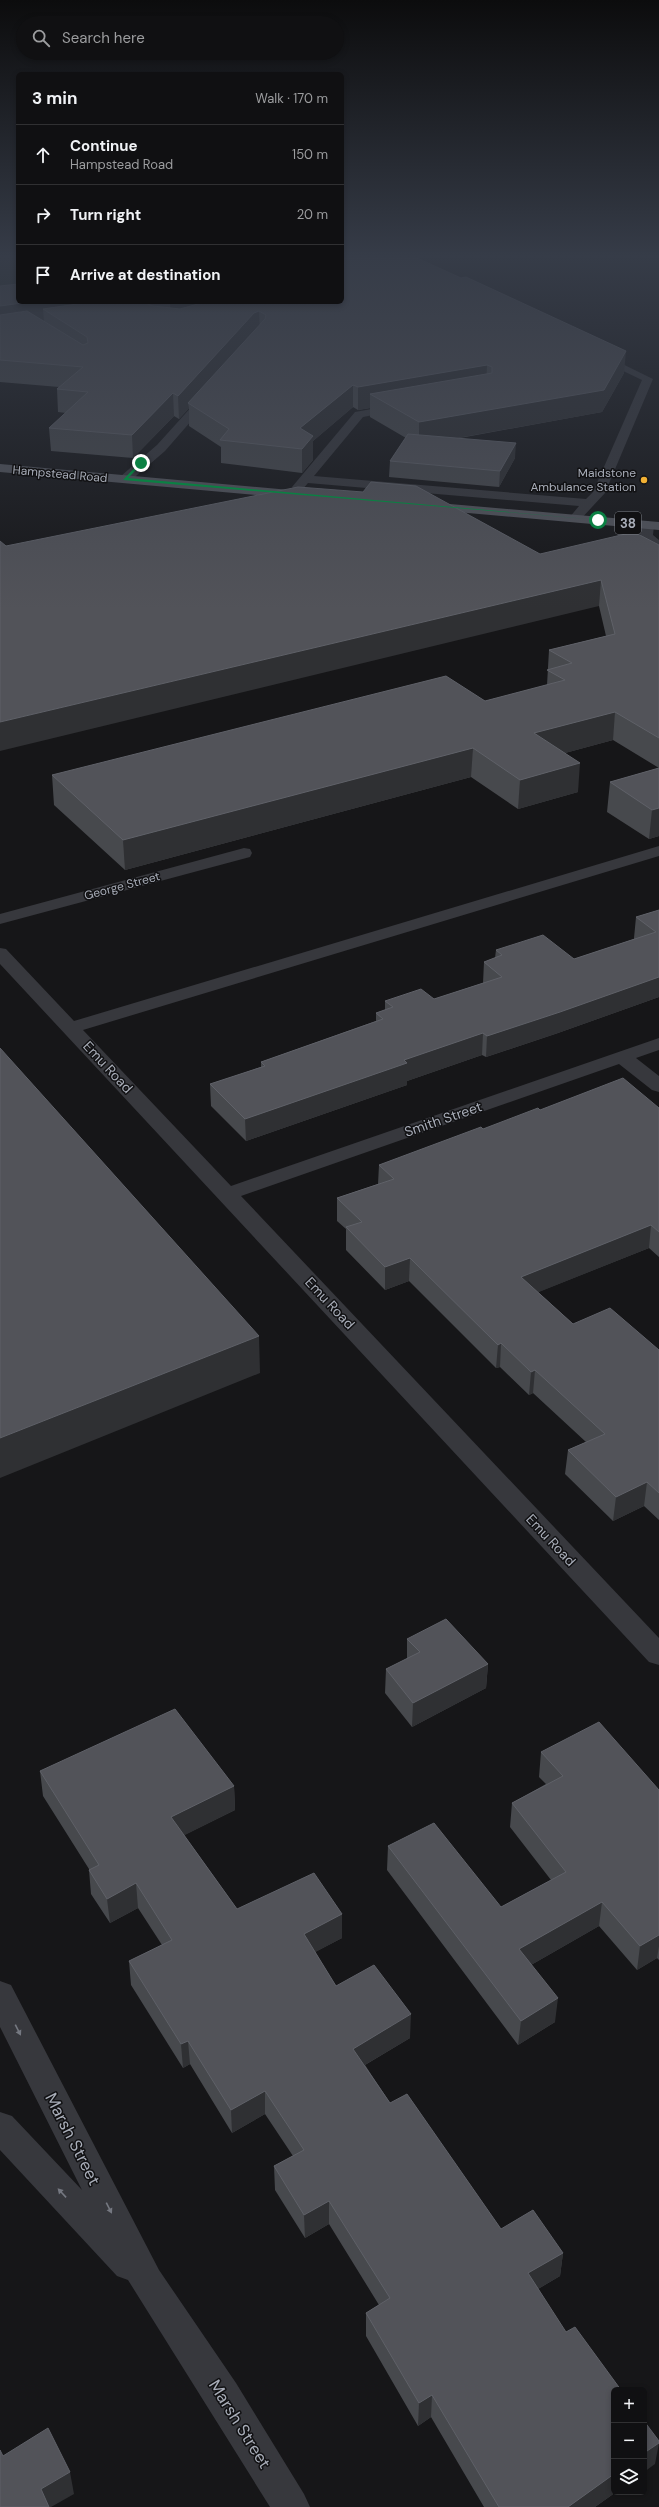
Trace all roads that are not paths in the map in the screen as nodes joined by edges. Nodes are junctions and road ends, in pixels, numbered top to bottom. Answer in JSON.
{"nodes":[{"id":1,"x":639,"y":375,"type":"edge"},
{"id":2,"x":218,"y":384,"type":"edge"},
{"id":3,"x":411,"y":405,"type":"edge"},
{"id":4,"x":0,"y":468,"type":"edge"},
{"id":5,"x":125,"y":479,"type":"junction"},
{"id":6,"x":305,"y":480,"type":"junction"},
{"id":7,"x":292,"y":494,"type":"junction"},
{"id":8,"x":316,"y":496,"type":"edge"},
{"id":9,"x":587,"y":503,"type":"junction"},
{"id":10,"x":418,"y":505,"type":"edge"},
{"id":11,"x":575,"y":518,"type":"junction"},
{"id":12,"x":655,"y":524,"type":"edge"},
{"id":13,"x":659,"y":547,"type":"edge"},
{"id":14,"x":659,"y":851,"type":"edge"},
{"id":15,"x":244,"y":853,"type":"dead end"},
{"id":16,"x":0,"y":919,"type":"edge"},
{"id":17,"x":0,"y":953,"type":"edge"},
{"id":18,"x":71,"y":1028,"type":"junction"},
{"id":19,"x":659,"y":1044,"type":"edge"},
{"id":20,"x":622,"y":1057,"type":"junction"},
{"id":21,"x":659,"y":1086,"type":"edge"},
{"id":22,"x":227,"y":1194,"type":"junction"},
{"id":23,"x":659,"y":1655,"type":"edge"},
{"id":24,"x":0,"y":1996,"type":"edge"},
{"id":25,"x":0,"y":2127,"type":"edge"},
{"id":26,"x":147,"y":2282,"type":"junction"},
{"id":27,"x":291,"y":2507,"type":"edge"}],
"edges":[{"from":1,"to":9,"type":"street"},
{"from":2,"to":5,"type":"street"},
{"from":3,"to":6,"type":"street"},
{"from":4,"to":5,"type":"main road","name":"Hampstead Road"},
{"from":5,"to":7,"type":"main road","name":"Hampstead Road"},
{"from":6,"to":7,"type":"street"},
{"from":6,"to":9,"type":"street"},
{"from":7,"to":8,"type":"main road","name":"Hampstead Road"},
{"from":9,"to":11,"type":"street"},
{"from":10,"to":11,"type":"main road","number":"38"},
{"from":11,"to":12,"type":"main road","number":"38"},
{"from":12,"to":13,"type":"street"},
{"from":14,"to":18,"type":"street"},
{"from":15,"to":16,"type":"street","name":"George Street"},
{"from":17,"to":18,"type":"street","name":"Emu Road"},
{"from":18,"to":22,"type":"street","name":"Emu Road"},
{"from":19,"to":20,"type":"street","name":"Smith Street"},
{"from":20,"to":21,"type":"street"},
{"from":20,"to":22,"type":"street","name":"Smith Street"},
{"from":22,"to":23,"type":"street","name":"Emu Road"},
{"from":24,"to":26,"type":"street","name":"Marsh Street","one_way":true},
{"from":26,"to":25,"type":"street","name":"Marsh Street","one_way":true},
{"from":26,"to":27,"type":"street","name":"Marsh Street"}]}
